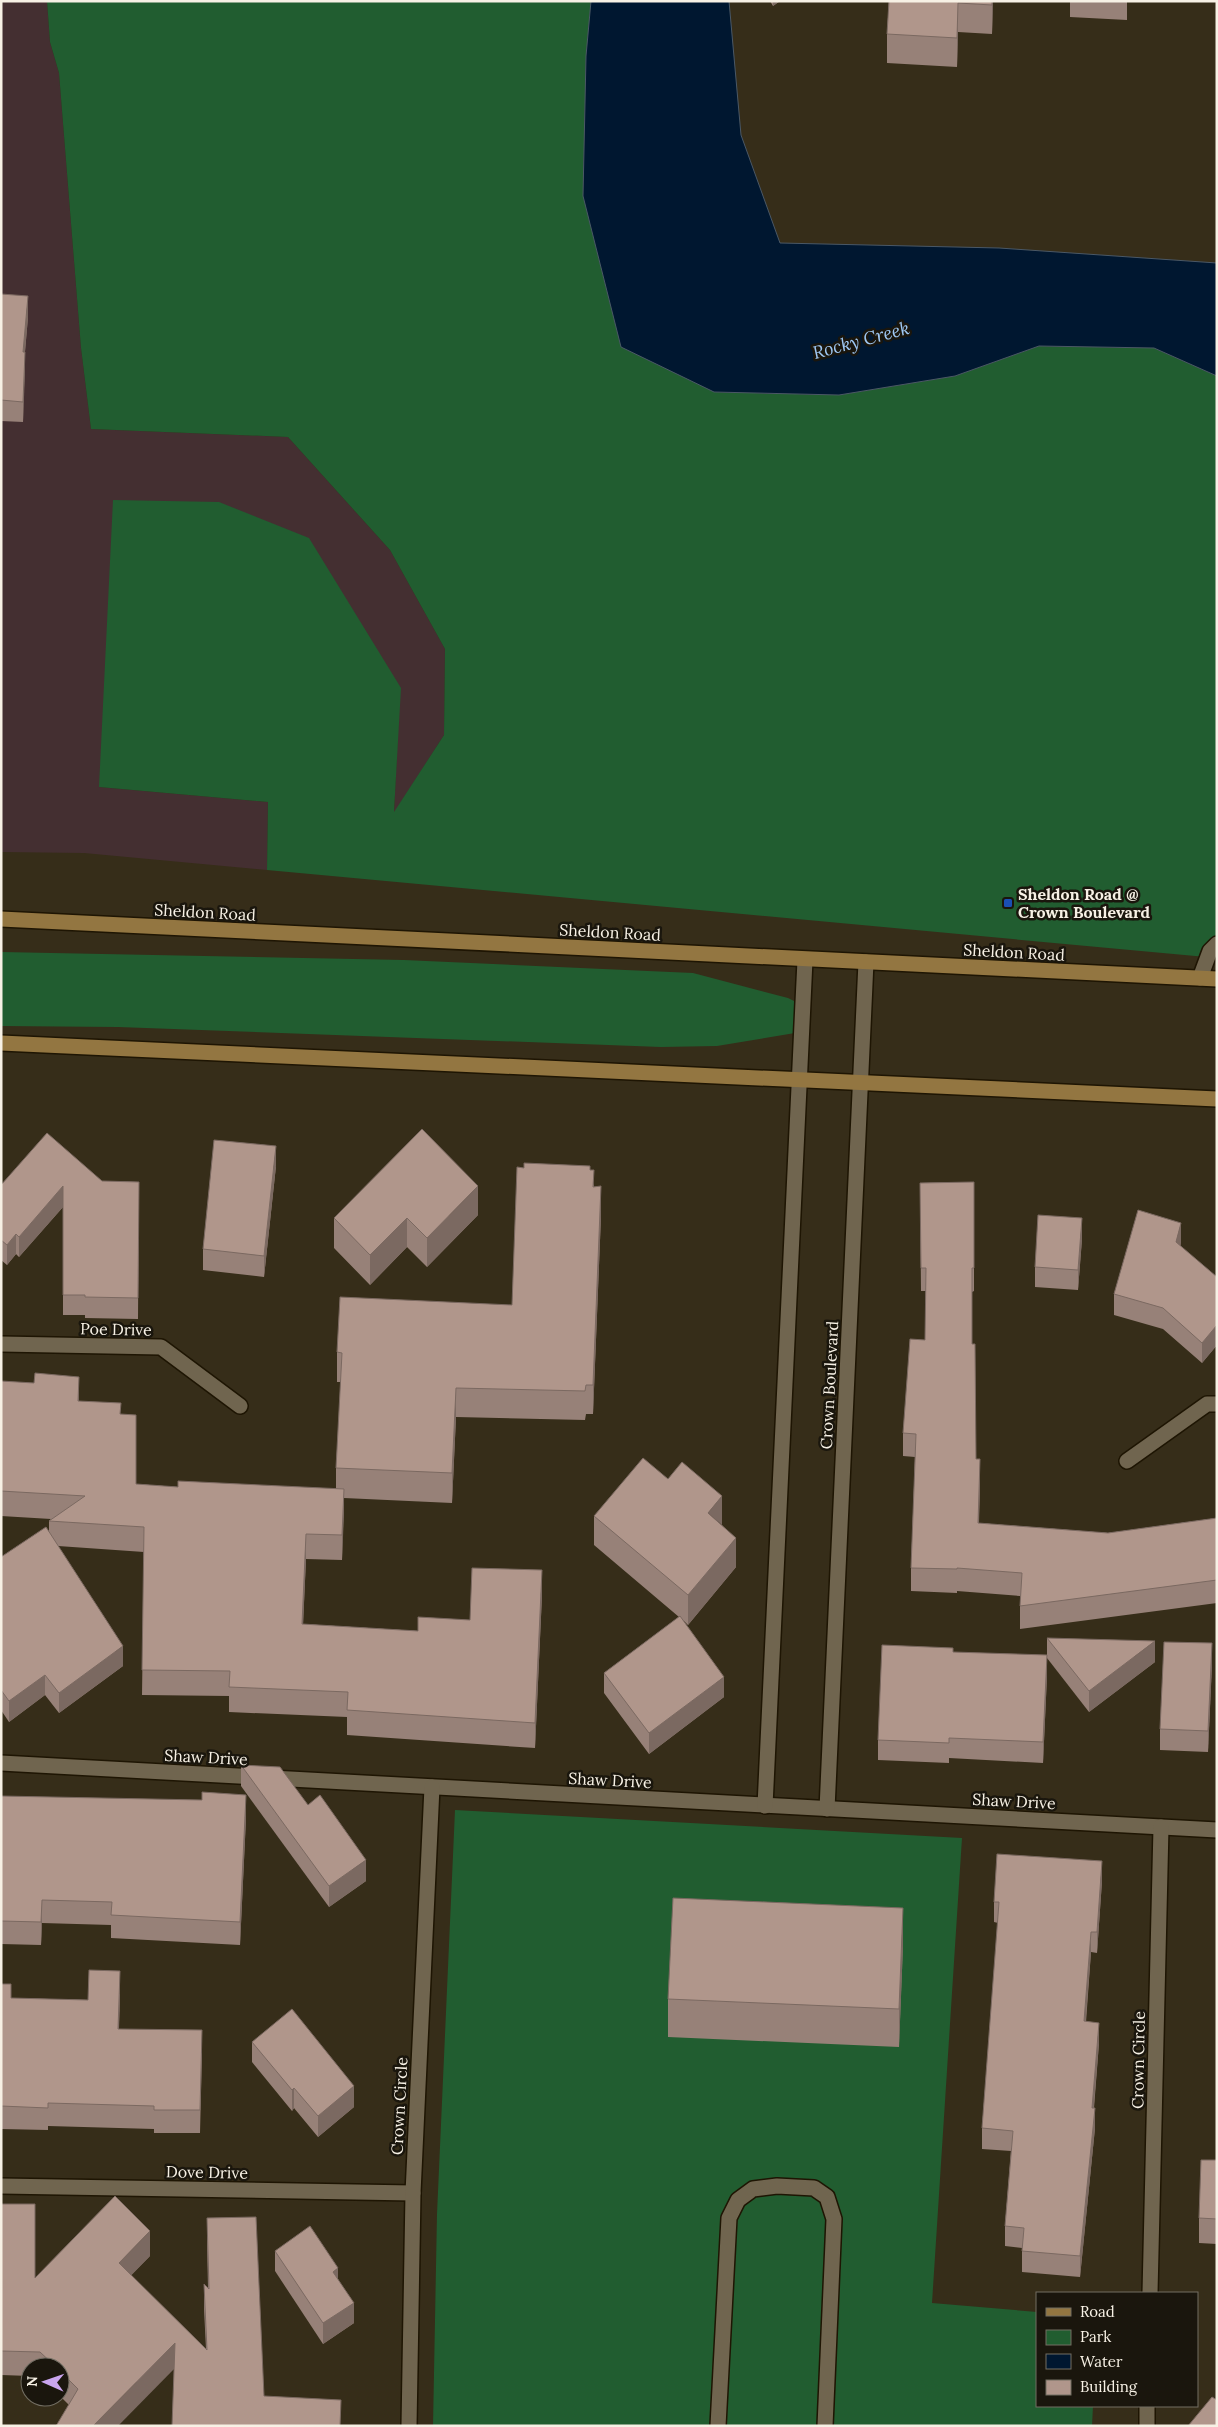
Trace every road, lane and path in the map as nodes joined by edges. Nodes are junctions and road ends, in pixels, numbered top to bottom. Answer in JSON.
{"nodes":[{"id":1,"x":1,"y":919,"type":"edge"},
{"id":2,"x":1217,"y":944,"type":"edge"},
{"id":3,"x":805,"y":960,"type":"junction"},
{"id":4,"x":866,"y":962,"type":"junction"},
{"id":5,"x":1200,"y":978,"type":"junction"},
{"id":6,"x":1217,"y":979,"type":"edge"},
{"id":7,"x":1,"y":1043,"type":"edge"},
{"id":8,"x":799,"y":1078,"type":"junction"},
{"id":9,"x":861,"y":1081,"type":"junction"},
{"id":10,"x":1217,"y":1099,"type":"edge"},
{"id":11,"x":1,"y":1344,"type":"edge"},
{"id":12,"x":1217,"y":1404,"type":"edge"},
{"id":13,"x":240,"y":1406,"type":"dead end"},
{"id":14,"x":1127,"y":1460,"type":"dead end"},
{"id":15,"x":1,"y":1764,"type":"edge"},
{"id":16,"x":432,"y":1787,"type":"junction"},
{"id":17,"x":765,"y":1806,"type":"junction"},
{"id":18,"x":827,"y":1809,"type":"junction"},
{"id":19,"x":1162,"y":1827,"type":"junction"},
{"id":20,"x":1217,"y":1830,"type":"edge"},
{"id":21,"x":1,"y":2186,"type":"edge"},
{"id":22,"x":413,"y":2192,"type":"junction"},
{"id":23,"x":1150,"y":2292,"type":"edge"},
{"id":24,"x":1147,"y":2407,"type":"edge"},
{"id":25,"x":409,"y":2426,"type":"edge"},
{"id":26,"x":718,"y":2426,"type":"edge"},
{"id":27,"x":825,"y":2426,"type":"edge"},
{"id":28,"x":1147,"y":2426,"type":"edge"}],
"edges":[{"from":1,"to":3,"type":"main road","name":"Sheldon Road"},
{"from":2,"to":5,"type":"street"},
{"from":3,"to":4,"type":"main road","name":"Sheldon Road"},
{"from":3,"to":8,"type":"street"},
{"from":4,"to":5,"type":"main road","name":"Sheldon Road"},
{"from":4,"to":9,"type":"street","name":"Crown Boulevard"},
{"from":5,"to":6,"type":"main road","name":"Sheldon Road"},
{"from":7,"to":8,"type":"main road"},
{"from":8,"to":9,"type":"main road"},
{"from":8,"to":17,"type":"street"},
{"from":9,"to":10,"type":"main road"},
{"from":9,"to":18,"type":"street","name":"Crown Boulevard"},
{"from":11,"to":13,"type":"street","name":"Poe Drive"},
{"from":12,"to":14,"type":"street"},
{"from":15,"to":16,"type":"street","name":"Shaw Drive"},
{"from":16,"to":17,"type":"street","name":"Shaw Drive"},
{"from":16,"to":22,"type":"street","name":"Crown Circle"},
{"from":17,"to":18,"type":"street","name":"Shaw Drive"},
{"from":18,"to":19,"type":"street","name":"Shaw Drive"},
{"from":19,"to":20,"type":"street","name":"Shaw Drive"},
{"from":19,"to":23,"type":"street","name":"Crown Circle"},
{"from":21,"to":22,"type":"street","name":"Dove Drive"},
{"from":22,"to":25,"type":"street","name":"Crown Circle"},
{"from":24,"to":28,"type":"street"},
{"from":26,"to":27,"type":"street"}]}
